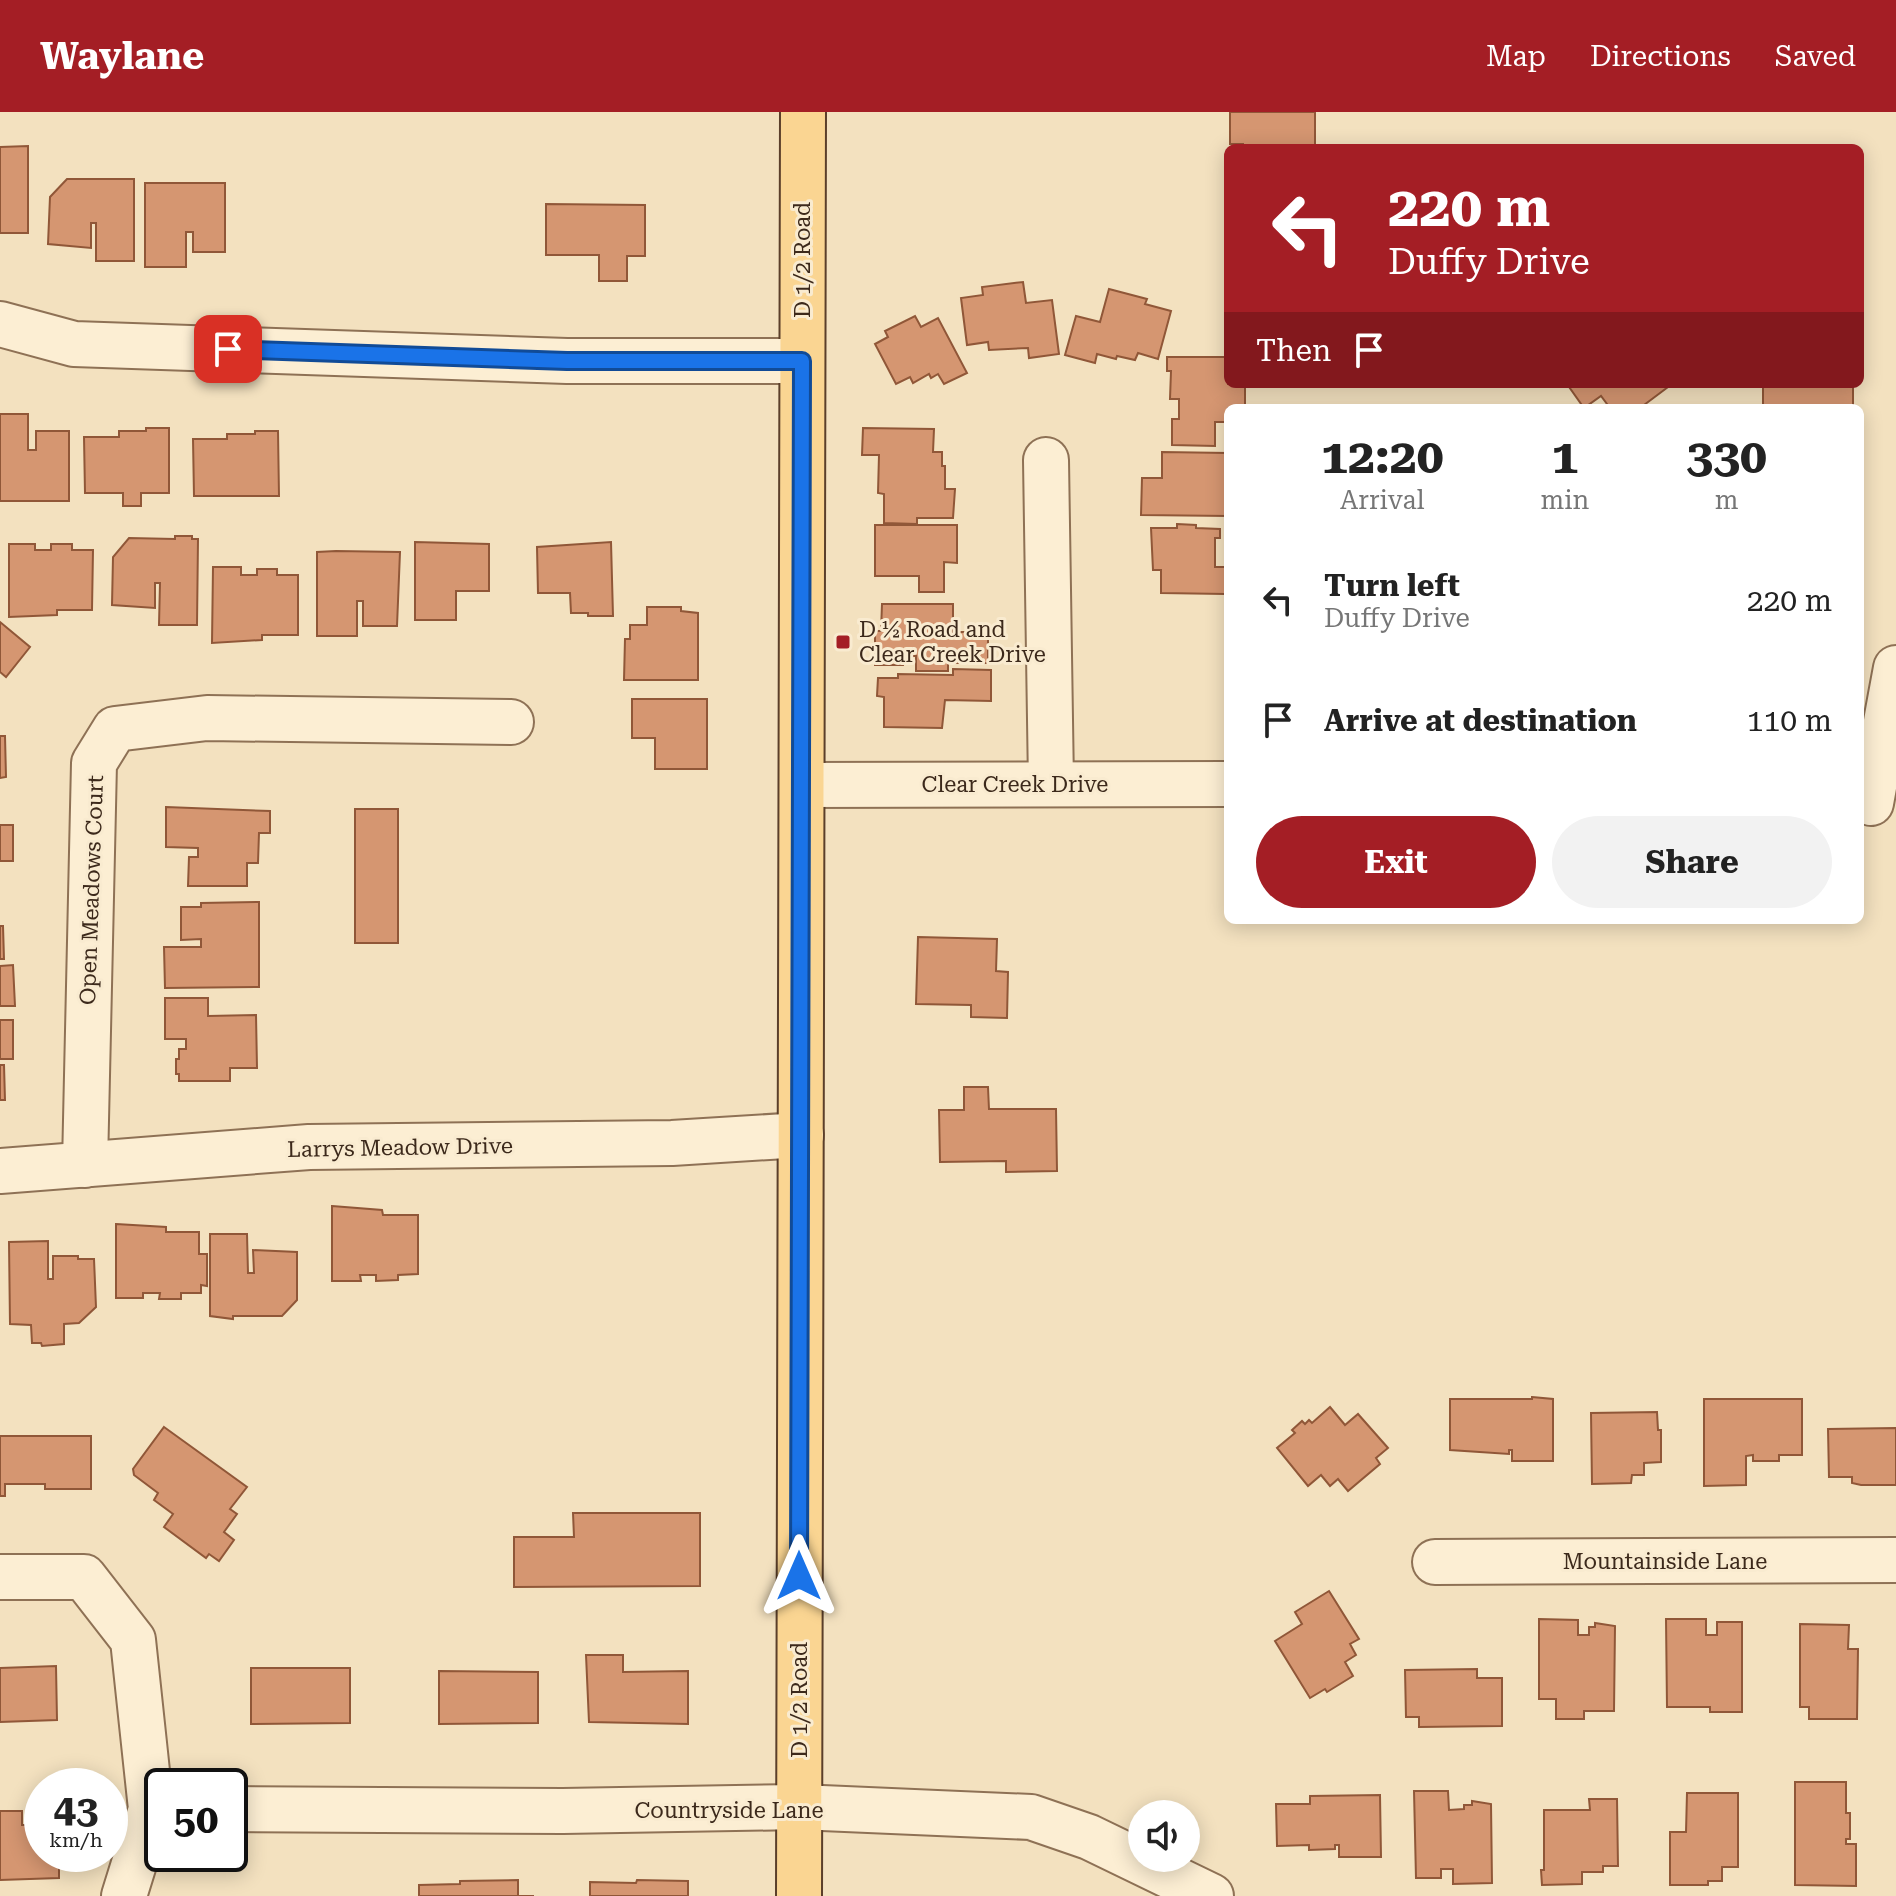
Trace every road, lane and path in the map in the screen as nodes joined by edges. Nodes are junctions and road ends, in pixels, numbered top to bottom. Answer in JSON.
{"nodes":[{"id":1,"x":803,"y":112,"type":"edge"},
{"id":2,"x":0,"y":324,"type":"edge"},
{"id":3,"x":802,"y":361,"type":"junction"},
{"id":4,"x":1046,"y":460,"type":"dead end"},
{"id":5,"x":1896,"y":668,"type":"edge"},
{"id":6,"x":511,"y":722,"type":"dead end"},
{"id":7,"x":1051,"y":784,"type":"junction"},
{"id":8,"x":1224,"y":784,"type":"edge"},
{"id":9,"x":803,"y":785,"type":"junction"},
{"id":10,"x":1876,"y":804,"type":"edge"},
{"id":11,"x":801,"y":1135,"type":"junction"},
{"id":12,"x":85,"y":1165,"type":"junction"},
{"id":13,"x":0,"y":1171,"type":"edge"},
{"id":14,"x":1896,"y":1560,"type":"edge"},
{"id":15,"x":1435,"y":1562,"type":"dead end"},
{"id":16,"x":0,"y":1577,"type":"edge"},
{"id":17,"x":151,"y":1768,"type":"edge"},
{"id":18,"x":799,"y":1807,"type":"junction"},
{"id":19,"x":248,"y":1809,"type":"edge"},
{"id":20,"x":144,"y":1843,"type":"edge"},
{"id":21,"x":124,"y":1896,"type":"edge"},
{"id":22,"x":799,"y":1896,"type":"edge"},
{"id":23,"x":1211,"y":1896,"type":"edge"}],
"edges":[{"from":1,"to":3,"type":"main road","name":"D 1/2 Road"},
{"from":2,"to":3,"type":"street"},
{"from":3,"to":9,"type":"main road","name":"D 1/2 Road"},
{"from":4,"to":7,"type":"street"},
{"from":5,"to":10,"type":"street"},
{"from":6,"to":12,"type":"street","name":"Open Meadows Court"},
{"from":7,"to":8,"type":"street","name":"Clear Creek Drive"},
{"from":7,"to":9,"type":"street","name":"Clear Creek Drive"},
{"from":9,"to":11,"type":"main road","name":"D 1/2 Road"},
{"from":11,"to":12,"type":"street","name":"Larrys Meadow Drive"},
{"from":11,"to":18,"type":"main road","name":"D 1/2 Road"},
{"from":12,"to":13,"type":"street","name":"Larrys Meadow Drive"},
{"from":14,"to":15,"type":"street","name":"Mountainside Lane"},
{"from":16,"to":17,"type":"street"},
{"from":18,"to":19,"type":"street","name":"Countryside Lane"},
{"from":18,"to":22,"type":"main road","name":"D 1/2 Road"},
{"from":18,"to":23,"type":"street","name":"Countryside Lane"},
{"from":20,"to":21,"type":"street"}]}
